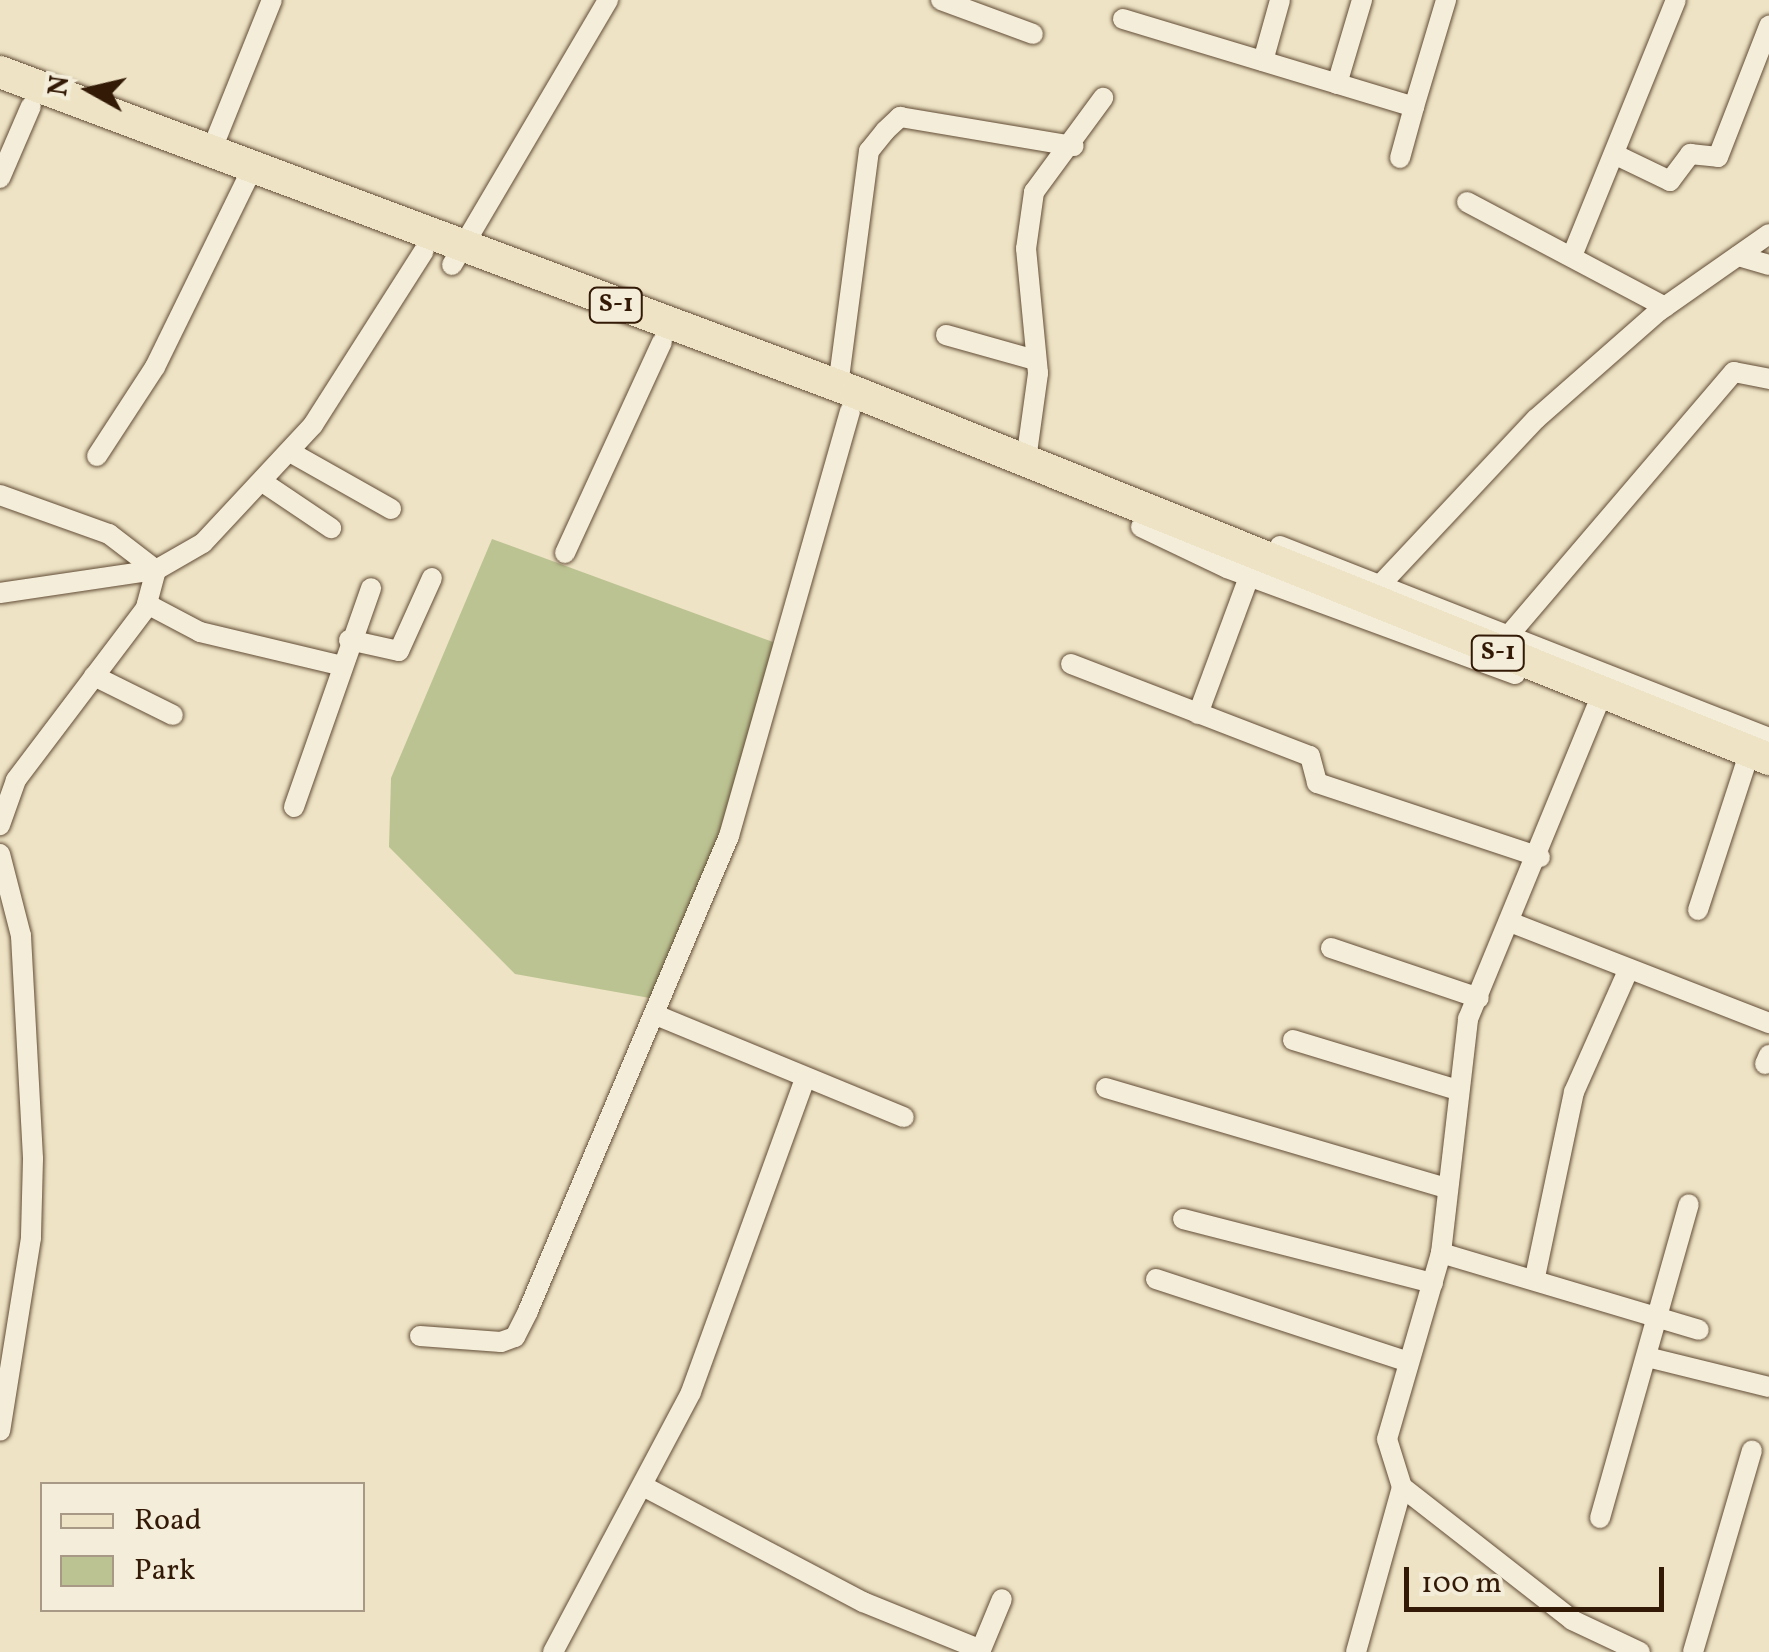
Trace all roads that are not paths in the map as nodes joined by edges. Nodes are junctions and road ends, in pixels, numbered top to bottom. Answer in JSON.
{"nodes":[{"id":1,"x":272,"y":0,"type":"edge"},
{"id":2,"x":608,"y":0,"type":"edge"},
{"id":3,"x":941,"y":0,"type":"edge"},
{"id":4,"x":1280,"y":0,"type":"edge"},
{"id":5,"x":1362,"y":0,"type":"edge"},
{"id":6,"x":1446,"y":0,"type":"edge"},
{"id":7,"x":1676,"y":0,"type":"edge"},
{"id":8,"x":1123,"y":19,"type":"dead end"},
{"id":9,"x":1769,"y":26,"type":"edge"},
{"id":10,"x":1033,"y":34,"type":"dead end"},
{"id":11,"x":1262,"y":61,"type":"junction"},
{"id":12,"x":0,"y":72,"type":"edge"},
{"id":13,"x":1337,"y":84,"type":"junction"},
{"id":14,"x":0,"y":93,"type":"edge"},
{"id":15,"x":1103,"y":98,"type":"dead end"},
{"id":16,"x":31,"y":106,"type":"junction"},
{"id":17,"x":1414,"y":107,"type":"junction"},
{"id":18,"x":1074,"y":146,"type":"junction"},
{"id":19,"x":210,"y":154,"type":"junction"},
{"id":20,"x":1616,"y":155,"type":"junction"},
{"id":21,"x":1400,"y":158,"type":"dead end"},
{"id":22,"x":0,"y":178,"type":"edge"},
{"id":23,"x":248,"y":178,"type":"junction"},
{"id":24,"x":1467,"y":202,"type":"dead end"},
{"id":25,"x":1769,"y":234,"type":"edge"},
{"id":26,"x":446,"y":255,"type":"junction"},
{"id":27,"x":1572,"y":256,"type":"junction"},
{"id":28,"x":1738,"y":256,"type":"junction"},
{"id":29,"x":1769,"y":265,"type":"edge"},
{"id":30,"x":1664,"y":307,"type":"junction"},
{"id":31,"x":946,"y":335,"type":"dead end"},
{"id":32,"x":662,"y":342,"type":"junction"},
{"id":33,"x":1035,"y":360,"type":"junction"},
{"id":34,"x":1769,"y":379,"type":"edge"},
{"id":35,"x":844,"y":399,"type":"junction"},
{"id":36,"x":290,"y":452,"type":"junction"},
{"id":37,"x":97,"y":456,"type":"dead end"},
{"id":38,"x":1026,"y":460,"type":"junction"},
{"id":39,"x":264,"y":483,"type":"junction"},
{"id":40,"x":0,"y":495,"type":"edge"},
{"id":41,"x":391,"y":510,"type":"dead end"},
{"id":42,"x":1145,"y":517,"type":"junction"},
{"id":43,"x":331,"y":528,"type":"dead end"},
{"id":44,"x":566,"y":554,"type":"dead end"},
{"id":45,"x":156,"y":570,"type":"junction"},
{"id":46,"x":1249,"y":577,"type":"junction"},
{"id":47,"x":432,"y":578,"type":"dead end"},
{"id":48,"x":1381,"y":584,"type":"junction"},
{"id":49,"x":371,"y":588,"type":"dead end"},
{"id":50,"x":0,"y":593,"type":"edge"},
{"id":51,"x":147,"y":604,"type":"junction"},
{"id":52,"x":1509,"y":635,"type":"junction"},
{"id":53,"x":349,"y":640,"type":"junction"},
{"id":54,"x":1071,"y":664,"type":"dead end"},
{"id":55,"x":339,"y":665,"type":"junction"},
{"id":56,"x":94,"y":676,"type":"junction"},
{"id":57,"x":1598,"y":704,"type":"junction"},
{"id":58,"x":1198,"y":714,"type":"junction"},
{"id":59,"x":172,"y":715,"type":"dead end"},
{"id":60,"x":1769,"y":738,"type":"edge"},
{"id":61,"x":1758,"y":761,"type":"edge"},
{"id":62,"x":1769,"y":772,"type":"edge"},
{"id":63,"x":294,"y":807,"type":"dead end"},
{"id":64,"x":2,"y":812,"type":"edge"},
{"id":65,"x":0,"y":854,"type":"edge"},
{"id":66,"x":1540,"y":857,"type":"junction"},
{"id":67,"x":1698,"y":910,"type":"dead end"},
{"id":68,"x":1515,"y":924,"type":"junction"},
{"id":69,"x":1331,"y":948,"type":"dead end"},
{"id":70,"x":1627,"y":972,"type":"junction"},
{"id":71,"x":1479,"y":998,"type":"junction"},
{"id":72,"x":656,"y":1015,"type":"junction"},
{"id":73,"x":1769,"y":1023,"type":"edge"},
{"id":74,"x":1293,"y":1040,"type":"dead end"},
{"id":75,"x":805,"y":1079,"type":"junction"},
{"id":76,"x":1106,"y":1088,"type":"dead end"},
{"id":77,"x":1454,"y":1089,"type":"junction"},
{"id":78,"x":904,"y":1117,"type":"dead end"},
{"id":79,"x":1446,"y":1188,"type":"junction"},
{"id":80,"x":1690,"y":1204,"type":"dead end"},
{"id":81,"x":1183,"y":1219,"type":"dead end"},
{"id":82,"x":1442,"y":1253,"type":"junction"},
{"id":83,"x":1535,"y":1277,"type":"junction"},
{"id":84,"x":1156,"y":1279,"type":"dead end"},
{"id":85,"x":1432,"y":1283,"type":"junction"},
{"id":86,"x":1655,"y":1318,"type":"junction"},
{"id":87,"x":1699,"y":1330,"type":"dead end"},
{"id":88,"x":420,"y":1336,"type":"dead end"},
{"id":89,"x":1646,"y":1358,"type":"junction"},
{"id":90,"x":1410,"y":1362,"type":"junction"},
{"id":91,"x":1769,"y":1387,"type":"edge"},
{"id":92,"x":0,"y":1431,"type":"edge"},
{"id":93,"x":1752,"y":1450,"type":"dead end"},
{"id":94,"x":643,"y":1486,"type":"junction"},
{"id":95,"x":1402,"y":1487,"type":"junction"},
{"id":96,"x":1600,"y":1518,"type":"dead end"},
{"id":97,"x":1002,"y":1599,"type":"dead end"},
{"id":98,"x":981,"y":1651,"type":"edge"},
{"id":99,"x":552,"y":1652,"type":"edge"},
{"id":100,"x":1356,"y":1652,"type":"edge"},
{"id":101,"x":1640,"y":1652,"type":"edge"},
{"id":102,"x":1693,"y":1652,"type":"edge"}],
"edges":[{"from":1,"to":19,"type":"street"},
{"from":2,"to":26,"type":"street"},
{"from":3,"to":10,"type":"street"},
{"from":4,"to":11,"type":"street"},
{"from":5,"to":13,"type":"street"},
{"from":6,"to":17,"type":"street"},
{"from":7,"to":20,"type":"street"},
{"from":8,"to":11,"type":"street"},
{"from":9,"to":20,"type":"street"},
{"from":11,"to":13,"type":"street"},
{"from":12,"to":19,"type":"main road","number":"S-1"},
{"from":13,"to":17,"type":"street"},
{"from":14,"to":16,"type":"main road","number":"S-1"},
{"from":15,"to":18,"type":"street"},
{"from":16,"to":22,"type":"street"},
{"from":16,"to":23,"type":"main road","number":"S-1"},
{"from":17,"to":21,"type":"street"},
{"from":18,"to":33,"type":"street"},
{"from":18,"to":35,"type":"street"},
{"from":19,"to":23,"type":"main road","number":"S-1"},
{"from":20,"to":27,"type":"street"},
{"from":23,"to":26,"type":"main road","number":"S-1"},
{"from":23,"to":37,"type":"street"},
{"from":24,"to":27,"type":"street"},
{"from":25,"to":28,"type":"street"},
{"from":26,"to":32,"type":"main road","number":"S-1"},
{"from":26,"to":35,"type":"main road","number":"S-1"},
{"from":26,"to":36,"type":"street"},
{"from":27,"to":30,"type":"street"},
{"from":28,"to":29,"type":"street"},
{"from":28,"to":30,"type":"street"},
{"from":30,"to":48,"type":"street"},
{"from":31,"to":33,"type":"street"},
{"from":32,"to":35,"type":"main road","number":"S-1"},
{"from":32,"to":44,"type":"street"},
{"from":33,"to":38,"type":"street"},
{"from":34,"to":52,"type":"street"},
{"from":35,"to":38,"type":"main road","number":"S-1"},
{"from":35,"to":42,"type":"main road","number":"S-1"},
{"from":35,"to":72,"type":"street"},
{"from":36,"to":39,"type":"street"},
{"from":36,"to":41,"type":"street"},
{"from":38,"to":42,"type":"main road","number":"S-1"},
{"from":39,"to":43,"type":"street"},
{"from":39,"to":45,"type":"street"},
{"from":40,"to":45,"type":"street"},
{"from":42,"to":46,"type":"street"},
{"from":42,"to":48,"type":"street"},
{"from":42,"to":61,"type":"main road","number":"S-1"},
{"from":45,"to":50,"type":"street"},
{"from":45,"to":51,"type":"street"},
{"from":46,"to":57,"type":"street"},
{"from":46,"to":58,"type":"street"},
{"from":47,"to":53,"type":"street"},
{"from":48,"to":52,"type":"street"},
{"from":49,"to":53,"type":"street"},
{"from":51,"to":55,"type":"street"},
{"from":51,"to":56,"type":"street"},
{"from":52,"to":60,"type":"street"},
{"from":53,"to":55,"type":"street"},
{"from":54,"to":58,"type":"street"},
{"from":55,"to":63,"type":"street"},
{"from":56,"to":59,"type":"street"},
{"from":56,"to":64,"type":"street"},
{"from":57,"to":61,"type":"street"},
{"from":57,"to":66,"type":"street"},
{"from":58,"to":66,"type":"street"},
{"from":61,"to":62,"type":"street"},
{"from":61,"to":67,"type":"street"},
{"from":65,"to":92,"type":"street"},
{"from":66,"to":68,"type":"street"},
{"from":68,"to":70,"type":"street"},
{"from":68,"to":71,"type":"street"},
{"from":69,"to":71,"type":"street"},
{"from":70,"to":73,"type":"street"},
{"from":70,"to":83,"type":"street"},
{"from":71,"to":77,"type":"street"},
{"from":72,"to":75,"type":"street"},
{"from":72,"to":88,"type":"street"},
{"from":74,"to":77,"type":"street"},
{"from":75,"to":78,"type":"street"},
{"from":75,"to":94,"type":"street"},
{"from":76,"to":79,"type":"street"},
{"from":77,"to":79,"type":"street"},
{"from":79,"to":82,"type":"street"},
{"from":80,"to":86,"type":"street"},
{"from":81,"to":85,"type":"street"},
{"from":82,"to":83,"type":"street"},
{"from":82,"to":85,"type":"street"},
{"from":83,"to":86,"type":"street"},
{"from":84,"to":90,"type":"street"},
{"from":85,"to":90,"type":"street"},
{"from":86,"to":87,"type":"street"},
{"from":86,"to":89,"type":"street"},
{"from":89,"to":91,"type":"street"},
{"from":89,"to":96,"type":"street"},
{"from":90,"to":95,"type":"street"},
{"from":93,"to":102,"type":"street"},
{"from":94,"to":98,"type":"street"},
{"from":94,"to":99,"type":"street"},
{"from":95,"to":100,"type":"street"},
{"from":95,"to":101,"type":"street"},
{"from":97,"to":98,"type":"street"}]}
